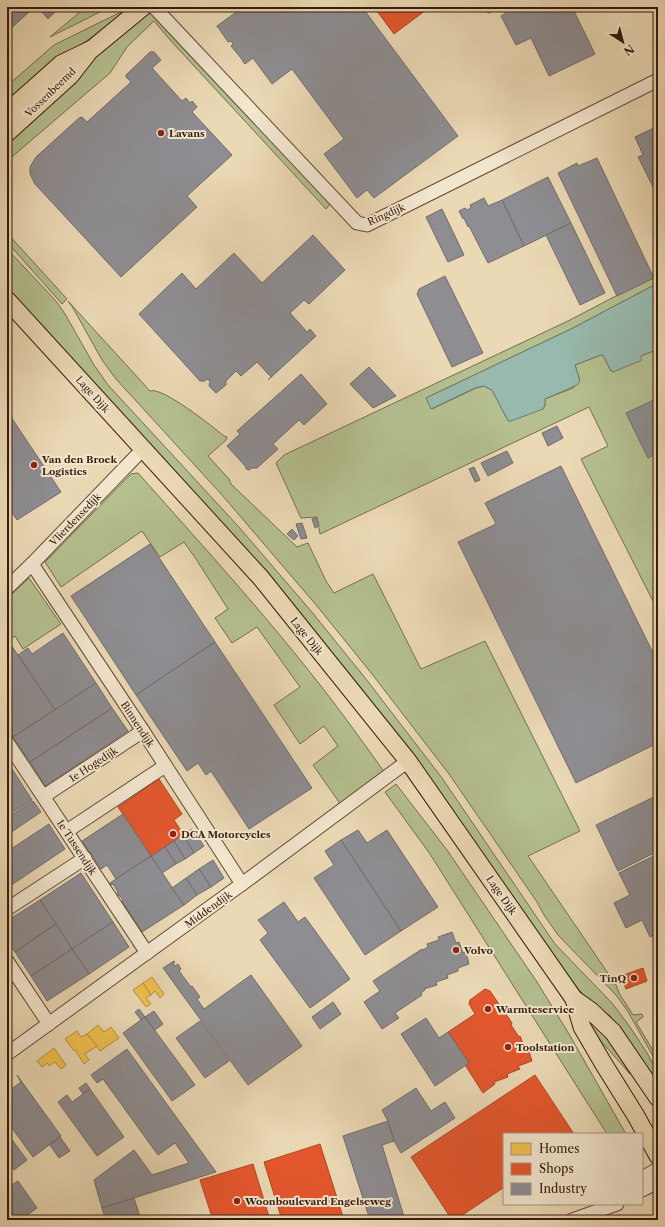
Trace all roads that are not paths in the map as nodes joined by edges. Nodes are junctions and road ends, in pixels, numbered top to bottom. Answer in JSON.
{"nodes":[{"id":1,"x":143,"y":7,"type":"edge"},
{"id":2,"x":154,"y":7,"type":"edge"},
{"id":3,"x":92,"y":49,"type":"junction"},
{"id":4,"x":658,"y":80,"type":"edge"},
{"id":5,"x":7,"y":112,"type":"edge"},
{"id":6,"x":7,"y":133,"type":"edge"},
{"id":7,"x":7,"y":300,"type":"edge"},
{"id":8,"x":143,"y":449,"type":"junction"},
{"id":9,"x":32,"y":564,"type":"junction"},
{"id":10,"x":7,"y":588,"type":"edge"},
{"id":11,"x":143,"y":731,"type":"junction"},
{"id":12,"x":7,"y":742,"type":"edge"},
{"id":13,"x":408,"y":761,"type":"junction"},
{"id":14,"x":165,"y":766,"type":"junction"},
{"id":15,"x":44,"y":796,"type":"junction"},
{"id":16,"x":67,"y":831,"type":"junction"},
{"id":17,"x":85,"y":858,"type":"junction"},
{"id":18,"x":242,"y":884,"type":"junction"},
{"id":19,"x":7,"y":909,"type":"edge"},
{"id":20,"x":147,"y":953,"type":"junction"},
{"id":21,"x":7,"y":961,"type":"edge"},
{"id":22,"x":574,"y":1000,"type":"junction"},
{"id":23,"x":49,"y":1024,"type":"junction"},
{"id":24,"x":7,"y":1054,"type":"edge"},
{"id":25,"x":658,"y":1098,"type":"edge"},
{"id":26,"x":658,"y":1156,"type":"edge"},
{"id":27,"x":658,"y":1169,"type":"edge"},
{"id":28,"x":643,"y":1177,"type":"edge"},
{"id":29,"x":658,"y":1182,"type":"edge"},
{"id":30,"x":643,"y":1190,"type":"edge"},
{"id":31,"x":595,"y":1205,"type":"edge"},
{"id":32,"x":614,"y":1205,"type":"edge"},
{"id":33,"x":569,"y":1220,"type":"edge"},
{"id":34,"x":572,"y":1220,"type":"edge"}],
"edges":[{"from":1,"to":3,"type":"main road","name":"Vossenbeemd"},
{"from":2,"to":4,"type":"street","name":"Ringdijk"},
{"from":3,"to":5,"type":"main road","name":"Vossenbeemd"},
{"from":3,"to":6,"type":"main road","name":"Vossenbeemd"},
{"from":7,"to":8,"type":"main road","name":"Lage Dijk"},
{"from":8,"to":9,"type":"street","name":"Vlierdensedijk"},
{"from":8,"to":13,"type":"main road","name":"Lage Dijk"},
{"from":9,"to":10,"type":"street","name":"Vlierdensedijk"},
{"from":9,"to":11,"type":"street","name":"Binnendijk"},
{"from":11,"to":14,"type":"street","name":"Binnendijk"},
{"from":11,"to":15,"type":"street","name":"1e Hogedijk"},
{"from":12,"to":15,"type":"street","name":"1e Tussendijk"},
{"from":13,"to":18,"type":"street","name":"Middendijk"},
{"from":13,"to":22,"type":"main road","name":"Lage Dijk"},
{"from":14,"to":16,"type":"street"},
{"from":14,"to":18,"type":"street","name":"Binnendijk"},
{"from":15,"to":16,"type":"street","name":"1e Tussendijk"},
{"from":16,"to":17,"type":"street","name":"1e Tussendijk"},
{"from":17,"to":19,"type":"street"},
{"from":17,"to":20,"type":"street","name":"1e Tussendijk"},
{"from":18,"to":20,"type":"street","name":"Middendijk"},
{"from":20,"to":23,"type":"street","name":"Middendijk"},
{"from":21,"to":23,"type":"street"},
{"from":22,"to":25,"type":"main road","name":"Lage Dijk"},
{"from":22,"to":26,"type":"main road","name":"Lage Dijk"},
{"from":23,"to":24,"type":"street","name":"Middendijk"},
{"from":27,"to":28,"type":"street"},
{"from":29,"to":30,"type":"street"},
{"from":31,"to":33,"type":"street"},
{"from":32,"to":34,"type":"street"}]}
